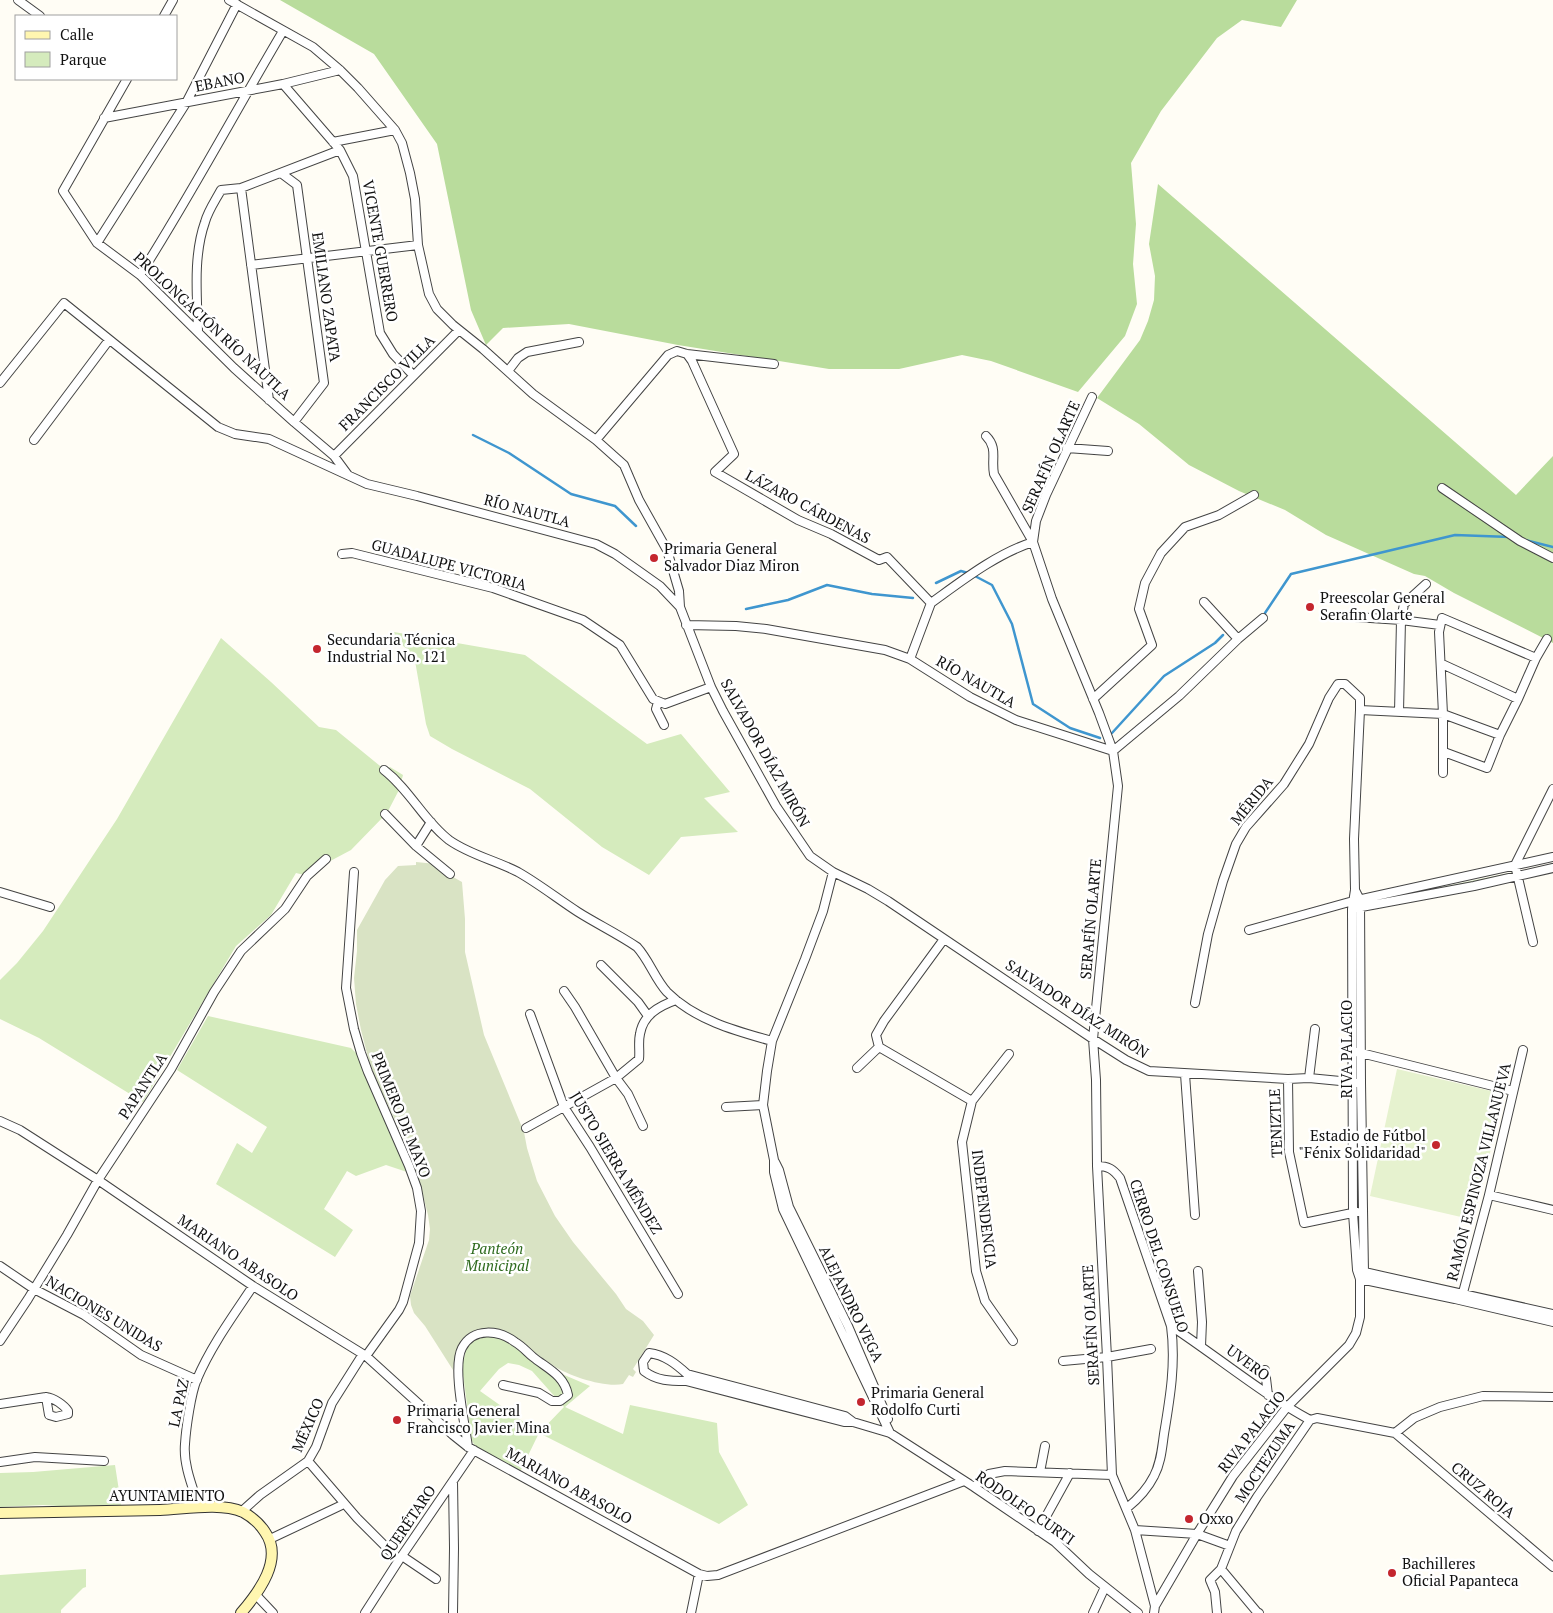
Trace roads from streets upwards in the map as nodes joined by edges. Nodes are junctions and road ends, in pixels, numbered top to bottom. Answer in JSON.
{"nodes":[{"id":1,"x":18,"y":0,"type":"edge"},
{"id":2,"x":173,"y":0,"type":"edge"},
{"id":3,"x":229,"y":0,"type":"edge"},
{"id":4,"x":237,"y":4,"type":"junction"},
{"id":5,"x":39,"y":15,"type":"edge"},
{"id":6,"x":165,"y":15,"type":"edge"},
{"id":7,"x":283,"y":31,"type":"junction"},
{"id":8,"x":340,"y":70,"type":"junction"},
{"id":9,"x":126,"y":80,"type":"edge"},
{"id":10,"x":283,"y":84,"type":"junction"},
{"id":11,"x":248,"y":90,"type":"junction"},
{"id":12,"x":186,"y":102,"type":"junction"},
{"id":13,"x":104,"y":118,"type":"junction"},
{"id":14,"x":395,"y":130,"type":"junction"},
{"id":15,"x":333,"y":142,"type":"junction"},
{"id":16,"x":340,"y":150,"type":"junction"},
{"id":17,"x":281,"y":173,"type":"junction"},
{"id":18,"x":241,"y":188,"type":"junction"},
{"id":19,"x":97,"y":243,"type":"junction"},
{"id":20,"x":418,"y":245,"type":"junction"},
{"id":21,"x":366,"y":251,"type":"junction"},
{"id":22,"x":308,"y":258,"type":"junction"},
{"id":23,"x":252,"y":265,"type":"junction"},
{"id":24,"x":140,"y":274,"type":"junction"},
{"id":25,"x":459,"y":330,"type":"junction"},
{"id":26,"x":198,"y":331,"type":"junction"},
{"id":27,"x":109,"y":340,"type":"junction"},
{"id":28,"x":579,"y":342,"type":"dead end"},
{"id":29,"x":687,"y":354,"type":"junction"},
{"id":30,"x":774,"y":364,"type":"dead end"},
{"id":31,"x":508,"y":371,"type":"junction"},
{"id":32,"x":413,"y":375,"type":"junction"},
{"id":33,"x":0,"y":383,"type":"edge"},
{"id":34,"x":1092,"y":397,"type":"dead end"},
{"id":35,"x":269,"y":400,"type":"junction"},
{"id":36,"x":294,"y":422,"type":"junction"},
{"id":37,"x":986,"y":436,"type":"dead end"},
{"id":38,"x":34,"y":440,"type":"dead end"},
{"id":39,"x":596,"y":440,"type":"junction"},
{"id":40,"x":1067,"y":448,"type":"junction"},
{"id":41,"x":1108,"y":451,"type":"dead end"},
{"id":42,"x":334,"y":456,"type":"junction"},
{"id":43,"x":349,"y":476,"type":"junction"},
{"id":44,"x":1442,"y":488,"type":"dead end"},
{"id":45,"x":1254,"y":495,"type":"dead end"},
{"id":46,"x":1033,"y":542,"type":"junction"},
{"id":47,"x":342,"y":554,"type":"dead end"},
{"id":48,"x":1553,"y":558,"type":"edge"},
{"id":49,"x":1426,"y":584,"type":"dead end"},
{"id":50,"x":1204,"y":602,"type":"dead end"},
{"id":51,"x":931,"y":603,"type":"junction"},
{"id":52,"x":680,"y":607,"type":"junction"},
{"id":53,"x":1263,"y":618,"type":"dead end"},
{"id":54,"x":1355,"y":618,"type":"dead end"},
{"id":55,"x":1401,"y":620,"type":"junction"},
{"id":56,"x":1441,"y":622,"type":"junction"},
{"id":57,"x":686,"y":625,"type":"junction"},
{"id":58,"x":1546,"y":638,"type":"dead end"},
{"id":59,"x":1238,"y":639,"type":"junction"},
{"id":60,"x":1536,"y":658,"type":"junction"},
{"id":61,"x":910,"y":659,"type":"junction"},
{"id":62,"x":1442,"y":664,"type":"junction"},
{"id":63,"x":1338,"y":684,"type":"joint"},
{"id":64,"x":711,"y":687,"type":"junction"},
{"id":65,"x":1093,"y":699,"type":"junction"},
{"id":66,"x":1518,"y":699,"type":"junction"},
{"id":67,"x":658,"y":702,"type":"junction"},
{"id":68,"x":1360,"y":710,"type":"junction"},
{"id":69,"x":1399,"y":712,"type":"junction"},
{"id":70,"x":1443,"y":714,"type":"junction"},
{"id":71,"x":664,"y":725,"type":"dead end"},
{"id":72,"x":1500,"y":735,"type":"junction"},
{"id":73,"x":1114,"y":751,"type":"junction"},
{"id":74,"x":1444,"y":752,"type":"junction"},
{"id":75,"x":384,"y":770,"type":"dead end"},
{"id":76,"x":1443,"y":773,"type":"dead end"},
{"id":77,"x":1553,"y":789,"type":"edge"},
{"id":78,"x":385,"y":814,"type":"dead end"},
{"id":79,"x":431,"y":822,"type":"junction"},
{"id":80,"x":416,"y":846,"type":"junction"},
{"id":81,"x":1553,"y":857,"type":"edge"},
{"id":82,"x":326,"y":859,"type":"dead end"},
{"id":83,"x":1516,"y":865,"type":"junction"},
{"id":84,"x":1553,"y":868,"type":"edge"},
{"id":85,"x":354,"y":872,"type":"dead end"},
{"id":86,"x":833,"y":872,"type":"junction"},
{"id":87,"x":450,"y":874,"type":"dead end"},
{"id":88,"x":1518,"y":876,"type":"junction"},
{"id":89,"x":1458,"y":878,"type":"junction"},
{"id":90,"x":1460,"y":888,"type":"junction"},
{"id":91,"x":0,"y":892,"type":"edge"},
{"id":92,"x":1356,"y":904,"type":"junction"},
{"id":93,"x":50,"y":908,"type":"dead end"},
{"id":94,"x":1250,"y":930,"type":"dead end"},
{"id":95,"x":944,"y":939,"type":"junction"},
{"id":96,"x":1532,"y":942,"type":"dead end"},
{"id":97,"x":601,"y":965,"type":"dead end"},
{"id":98,"x":564,"y":991,"type":"dead end"},
{"id":99,"x":676,"y":1000,"type":"junction"},
{"id":100,"x":1195,"y":1003,"type":"dead end"},
{"id":101,"x":530,"y":1014,"type":"dead end"},
{"id":102,"x":648,"y":1016,"type":"junction"},
{"id":103,"x":1315,"y":1029,"type":"dead end"},
{"id":104,"x":1093,"y":1039,"type":"junction"},
{"id":105,"x":772,"y":1041,"type":"junction"},
{"id":106,"x":879,"y":1047,"type":"junction"},
{"id":107,"x":1523,"y":1050,"type":"dead end"},
{"id":108,"x":1352,"y":1051,"type":"junction"},
{"id":109,"x":1361,"y":1053,"type":"junction"},
{"id":110,"x":1009,"y":1054,"type":"dead end"},
{"id":111,"x":858,"y":1068,"type":"dead end"},
{"id":112,"x":1186,"y":1074,"type":"junction"},
{"id":113,"x":616,"y":1078,"type":"junction"},
{"id":114,"x":1309,"y":1078,"type":"junction"},
{"id":115,"x":1288,"y":1079,"type":"junction"},
{"id":116,"x":1357,"y":1082,"type":"junction"},
{"id":117,"x":1513,"y":1091,"type":"junction"},
{"id":118,"x":972,"y":1101,"type":"junction"},
{"id":119,"x":763,"y":1105,"type":"junction"},
{"id":120,"x":564,"y":1107,"type":"junction"},
{"id":121,"x":726,"y":1107,"type":"dead end"},
{"id":122,"x":0,"y":1121,"type":"edge"},
{"id":123,"x":643,"y":1126,"type":"dead end"},
{"id":124,"x":526,"y":1128,"type":"dead end"},
{"id":125,"x":1096,"y":1166,"type":"junction"},
{"id":126,"x":98,"y":1180,"type":"junction"},
{"id":127,"x":1490,"y":1195,"type":"junction"},
{"id":128,"x":1553,"y":1210,"type":"edge"},
{"id":129,"x":1363,"y":1211,"type":"junction"},
{"id":130,"x":1353,"y":1213,"type":"junction"},
{"id":131,"x":1195,"y":1215,"type":"dead end"},
{"id":132,"x":0,"y":1266,"type":"edge"},
{"id":133,"x":1198,"y":1271,"type":"dead end"},
{"id":134,"x":1360,"y":1274,"type":"junction"},
{"id":135,"x":253,"y":1286,"type":"junction"},
{"id":136,"x":34,"y":1289,"type":"junction"},
{"id":137,"x":678,"y":1294,"type":"dead end"},
{"id":138,"x":1462,"y":1297,"type":"junction"},
{"id":139,"x":1553,"y":1314,"type":"edge"},
{"id":140,"x":1553,"y":1322,"type":"edge"},
{"id":141,"x":1171,"y":1326,"type":"junction"},
{"id":142,"x":0,"y":1341,"type":"edge"},
{"id":143,"x":1013,"y":1341,"type":"dead end"},
{"id":144,"x":1202,"y":1346,"type":"junction"},
{"id":145,"x":1151,"y":1349,"type":"dead end"},
{"id":146,"x":364,"y":1355,"type":"junction"},
{"id":147,"x":1108,"y":1356,"type":"junction"},
{"id":148,"x":1063,"y":1361,"type":"dead end"},
{"id":149,"x":1264,"y":1370,"type":"dead end"},
{"id":150,"x":687,"y":1378,"type":"junction"},
{"id":151,"x":197,"y":1380,"type":"junction"},
{"id":152,"x":503,"y":1385,"type":"dead end"},
{"id":153,"x":1268,"y":1395,"type":"junction"},
{"id":154,"x":1553,"y":1397,"type":"edge"},
{"id":155,"x":46,"y":1398,"type":"dead end"},
{"id":156,"x":0,"y":1404,"type":"edge"},
{"id":157,"x":1287,"y":1407,"type":"junction"},
{"id":158,"x":1310,"y":1420,"type":"junction"},
{"id":159,"x":1394,"y":1433,"type":"junction"},
{"id":160,"x":890,"y":1434,"type":"junction"},
{"id":161,"x":1045,"y":1446,"type":"dead end"},
{"id":162,"x":471,"y":1448,"type":"junction"},
{"id":163,"x":104,"y":1461,"type":"dead end"},
{"id":164,"x":308,"y":1461,"type":"junction"},
{"id":165,"x":0,"y":1462,"type":"edge"},
{"id":166,"x":1040,"y":1472,"type":"junction"},
{"id":167,"x":1070,"y":1473,"type":"junction"},
{"id":168,"x":1112,"y":1475,"type":"junction"},
{"id":169,"x":453,"y":1481,"type":"junction"},
{"id":170,"x":964,"y":1481,"type":"junction"},
{"id":171,"x":974,"y":1487,"type":"junction"},
{"id":172,"x":344,"y":1504,"type":"junction"},
{"id":173,"x":199,"y":1508,"type":"junction"},
{"id":174,"x":1126,"y":1508,"type":"junction"},
{"id":175,"x":241,"y":1512,"type":"junction"},
{"id":176,"x":0,"y":1513,"type":"edge"},
{"id":177,"x":1134,"y":1530,"type":"junction"},
{"id":178,"x":1038,"y":1531,"type":"junction"},
{"id":179,"x":1197,"y":1534,"type":"junction"},
{"id":180,"x":270,"y":1539,"type":"junction"},
{"id":181,"x":1230,"y":1546,"type":"junction"},
{"id":182,"x":400,"y":1558,"type":"junction"},
{"id":183,"x":1553,"y":1567,"type":"edge"},
{"id":184,"x":1221,"y":1569,"type":"junction"},
{"id":185,"x":699,"y":1574,"type":"junction"},
{"id":186,"x":436,"y":1578,"type":"dead end"},
{"id":187,"x":1105,"y":1587,"type":"junction"},
{"id":188,"x":256,"y":1595,"type":"junction"},
{"id":189,"x":1154,"y":1610,"type":"edge"},
{"id":190,"x":241,"y":1613,"type":"edge"},
{"id":191,"x":274,"y":1613,"type":"edge"},
{"id":192,"x":365,"y":1613,"type":"edge"},
{"id":193,"x":453,"y":1613,"type":"edge"},
{"id":194,"x":691,"y":1613,"type":"edge"},
{"id":195,"x":1093,"y":1613,"type":"edge"},
{"id":196,"x":1138,"y":1613,"type":"edge"},
{"id":197,"x":1217,"y":1613,"type":"edge"},
{"id":198,"x":1259,"y":1613,"type":"edge"}],
"edges":[{"from":1,"to":5,"type":"street"},
{"from":2,"to":6,"type":"street"},
{"from":3,"to":4,"type":"street","name":"SALVADOR DÍAZ MIRÓN"},
{"from":4,"to":7,"type":"street","name":"SALVADOR DÍAZ MIRÓN"},
{"from":4,"to":12,"type":"street"},
{"from":7,"to":8,"type":"street","name":"SALVADOR DÍAZ MIRÓN"},
{"from":7,"to":11,"type":"street"},
{"from":8,"to":10,"type":"street","name":"EBANO"},
{"from":8,"to":14,"type":"street","name":"SALVADOR DÍAZ MIRÓN"},
{"from":9,"to":13,"type":"street"},
{"from":10,"to":11,"type":"street","name":"EBANO"},
{"from":10,"to":15,"type":"street","name":"VICENTE GUERRERO"},
{"from":11,"to":12,"type":"street","name":"EBANO"},
{"from":11,"to":24,"type":"street"},
{"from":12,"to":13,"type":"street","name":"EBANO"},
{"from":12,"to":19,"type":"street"},
{"from":13,"to":19,"type":"street","name":"PROLONGACIÓN RÍO NAUTLA"},
{"from":14,"to":15,"type":"street"},
{"from":14,"to":20,"type":"street","name":"SALVADOR DÍAZ MIRÓN"},
{"from":15,"to":16,"type":"street","name":"VICENTE GUERRERO"},
{"from":16,"to":17,"type":"street"},
{"from":16,"to":21,"type":"street","name":"VICENTE GUERRERO"},
{"from":17,"to":18,"type":"street"},
{"from":17,"to":22,"type":"street","name":"EMILIANO ZAPATA"},
{"from":18,"to":23,"type":"street"},
{"from":18,"to":26,"type":"street"},
{"from":19,"to":24,"type":"street","name":"PROLONGACIÓN RÍO NAUTLA"},
{"from":20,"to":21,"type":"street"},
{"from":20,"to":25,"type":"street","name":"SALVADOR DÍAZ MIRÓN"},
{"from":21,"to":22,"type":"street"},
{"from":21,"to":32,"type":"street","name":"VICENTE GUERRERO"},
{"from":22,"to":23,"type":"street"},
{"from":22,"to":36,"type":"street","name":"EMILIANO ZAPATA"},
{"from":23,"to":35,"type":"street"},
{"from":24,"to":26,"type":"street","name":"PROLONGACIÓN RÍO NAUTLA"},
{"from":25,"to":31,"type":"street","name":"SALVADOR DÍAZ MIRÓN"},
{"from":25,"to":32,"type":"street","name":"FRANCISCO VILLA"},
{"from":26,"to":35,"type":"street","name":"PROLONGACIÓN RÍO NAUTLA"},
{"from":27,"to":33,"type":"street","name":"RÍO NAUTLA"},
{"from":27,"to":38,"type":"street"},
{"from":27,"to":43,"type":"street","name":"RÍO NAUTLA"},
{"from":28,"to":31,"type":"street"},
{"from":29,"to":30,"type":"street"},
{"from":29,"to":39,"type":"street"},
{"from":29,"to":51,"type":"street","name":"LÁZARO CÁRDENAS"},
{"from":31,"to":39,"type":"street","name":"SALVADOR DÍAZ MIRÓN"},
{"from":32,"to":42,"type":"street","name":"FRANCISCO VILLA"},
{"from":34,"to":40,"type":"street","name":"SERAFÍN OLARTE"},
{"from":35,"to":36,"type":"street","name":"PROLONGACIÓN RÍO NAUTLA"},
{"from":36,"to":42,"type":"street","name":"PROLONGACIÓN RÍO NAUTLA"},
{"from":37,"to":46,"type":"street"},
{"from":39,"to":52,"type":"street","name":"SALVADOR DÍAZ MIRÓN"},
{"from":40,"to":41,"type":"street"},
{"from":40,"to":46,"type":"street","name":"SERAFÍN OLARTE"},
{"from":42,"to":43,"type":"street","name":"PROLONGACIÓN RÍO NAUTLA"},
{"from":43,"to":52,"type":"street","name":"RÍO NAUTLA"},
{"from":44,"to":48,"type":"street"},
{"from":45,"to":65,"type":"street"},
{"from":46,"to":51,"type":"street"},
{"from":46,"to":65,"type":"street","name":"SERAFÍN OLARTE"},
{"from":47,"to":67,"type":"street","name":"GUADALUPE VICTORIA"},
{"from":49,"to":55,"type":"street"},
{"from":50,"to":59,"type":"street"},
{"from":51,"to":61,"type":"street"},
{"from":52,"to":57,"type":"street","name":"SALVADOR DÍAZ MIRÓN"},
{"from":53,"to":59,"type":"street"},
{"from":54,"to":55,"type":"street"},
{"from":55,"to":56,"type":"street"},
{"from":55,"to":69,"type":"street"},
{"from":56,"to":60,"type":"street"},
{"from":56,"to":62,"type":"street"},
{"from":57,"to":61,"type":"street","name":"RÍO NAUTLA"},
{"from":57,"to":64,"type":"street","name":"SALVADOR DÍAZ MIRÓN"},
{"from":58,"to":60,"type":"street"},
{"from":59,"to":73,"type":"street"},
{"from":60,"to":66,"type":"street"},
{"from":61,"to":73,"type":"street","name":"RÍO NAUTLA"},
{"from":62,"to":66,"type":"street"},
{"from":62,"to":70,"type":"street"},
{"from":63,"to":68,"type":"street","name":"RIVA PALACIO"},
{"from":63,"to":100,"type":"street","name":"MÉRIDA"},
{"from":64,"to":67,"type":"street"},
{"from":64,"to":86,"type":"street","name":"SALVADOR DÍAZ MIRÓN"},
{"from":65,"to":73,"type":"street","name":"SERAFÍN OLARTE"},
{"from":66,"to":72,"type":"street"},
{"from":67,"to":71,"type":"street"},
{"from":68,"to":69,"type":"street"},
{"from":68,"to":92,"type":"street","name":"RIVA PALACIO"},
{"from":69,"to":70,"type":"street"},
{"from":70,"to":72,"type":"street"},
{"from":70,"to":74,"type":"street"},
{"from":72,"to":74,"type":"street"},
{"from":73,"to":104,"type":"street","name":"SERAFÍN OLARTE"},
{"from":74,"to":76,"type":"street"},
{"from":75,"to":79,"type":"street"},
{"from":77,"to":83,"type":"street"},
{"from":78,"to":80,"type":"street"},
{"from":79,"to":80,"type":"street"},
{"from":79,"to":99,"type":"street"},
{"from":80,"to":87,"type":"street"},
{"from":81,"to":83,"type":"street"},
{"from":82,"to":126,"type":"street","name":"PAPANTLA"},
{"from":83,"to":88,"type":"street"},
{"from":83,"to":89,"type":"street"},
{"from":84,"to":88,"type":"street"},
{"from":85,"to":146,"type":"street","name":"PRIMERO DE MAYO"},
{"from":86,"to":95,"type":"street","name":"SALVADOR DÍAZ MIRÓN"},
{"from":86,"to":105,"type":"street","name":"ALEJANDRO VEGA"},
{"from":88,"to":90,"type":"street"},
{"from":88,"to":96,"type":"street"},
{"from":89,"to":90,"type":"street"},
{"from":89,"to":92,"type":"street"},
{"from":90,"to":92,"type":"street"},
{"from":91,"to":93,"type":"street"},
{"from":92,"to":94,"type":"street"},
{"from":92,"to":108,"type":"street","name":"RIVA PALACIO"},
{"from":92,"to":109,"type":"street","name":"RIVA PALACIO"},
{"from":95,"to":104,"type":"street","name":"SALVADOR DÍAZ MIRÓN"},
{"from":95,"to":106,"type":"street"},
{"from":97,"to":102,"type":"street"},
{"from":98,"to":113,"type":"street"},
{"from":99,"to":102,"type":"street"},
{"from":99,"to":105,"type":"street"},
{"from":101,"to":120,"type":"street","name":"JUSTO SIERRA MÉNDEZ"},
{"from":102,"to":113,"type":"street"},
{"from":103,"to":114,"type":"street"},
{"from":104,"to":112,"type":"street","name":"SALVADOR DÍAZ MIRÓN"},
{"from":104,"to":125,"type":"street","name":"SERAFÍN OLARTE"},
{"from":105,"to":119,"type":"street","name":"ALEJANDRO VEGA"},
{"from":106,"to":111,"type":"street"},
{"from":106,"to":118,"type":"street"},
{"from":107,"to":117,"type":"street","name":"RAMÓN ESPINOZA VILLANUEVA"},
{"from":108,"to":109,"type":"street"},
{"from":108,"to":116,"type":"street","name":"RIVA PALACIO"},
{"from":109,"to":116,"type":"street","name":"RIVA PALACIO"},
{"from":109,"to":117,"type":"street"},
{"from":110,"to":118,"type":"street","name":"INDEPENDENCIA"},
{"from":112,"to":115,"type":"street","name":"SALVADOR DÍAZ MIRÓN"},
{"from":112,"to":131,"type":"street"},
{"from":113,"to":120,"type":"street"},
{"from":113,"to":123,"type":"street"},
{"from":114,"to":115,"type":"street","name":"SALVADOR DÍAZ MIRÓN"},
{"from":114,"to":116,"type":"street","name":"SALVADOR DÍAZ MIRÓN"},
{"from":115,"to":130,"type":"street","name":"TENIZTLE"},
{"from":116,"to":129,"type":"street","name":"RIVA PALACIO"},
{"from":116,"to":130,"type":"street","name":"RIVA PALACIO"},
{"from":117,"to":127,"type":"street","name":"RAMÓN ESPINOZA VILLANUEVA"},
{"from":118,"to":143,"type":"street","name":"INDEPENDENCIA"},
{"from":119,"to":121,"type":"street"},
{"from":119,"to":160,"type":"street","name":"ALEJANDRO VEGA"},
{"from":120,"to":124,"type":"street"},
{"from":120,"to":137,"type":"street","name":"JUSTO SIERRA MÉNDEZ"},
{"from":122,"to":126,"type":"street","name":"MARIANO ABASOLO"},
{"from":125,"to":141,"type":"street","name":"CERRO DEL CONSUELO"},
{"from":125,"to":147,"type":"street","name":"SERAFÍN OLARTE"},
{"from":126,"to":135,"type":"street","name":"MARIANO ABASOLO"},
{"from":126,"to":136,"type":"street","name":"PAPANTLA"},
{"from":127,"to":128,"type":"street"},
{"from":127,"to":138,"type":"street","name":"RAMÓN ESPINOZA VILLANUEVA"},
{"from":129,"to":130,"type":"street","name":"TENIZTLE"},
{"from":129,"to":134,"type":"street","name":"RIVA PALACIO"},
{"from":130,"to":134,"type":"street","name":"RIVA PALACIO"},
{"from":132,"to":136,"type":"street","name":"NACIONES UNIDAS"},
{"from":133,"to":144,"type":"street"},
{"from":134,"to":138,"type":"street"},
{"from":134,"to":157,"type":"street","name":"RIVA PALACIO"},
{"from":135,"to":146,"type":"street","name":"MARIANO ABASOLO"},
{"from":135,"to":151,"type":"street","name":"LA PAZ"},
{"from":136,"to":142,"type":"street","name":"PAPANTLA"},
{"from":136,"to":151,"type":"street","name":"NACIONES UNIDAS"},
{"from":138,"to":139,"type":"street"},
{"from":138,"to":140,"type":"street"},
{"from":141,"to":144,"type":"street","name":"UVERO"},
{"from":141,"to":174,"type":"street","name":"CERRO DEL CONSUELO"},
{"from":144,"to":153,"type":"street","name":"UVERO"},
{"from":145,"to":147,"type":"street"},
{"from":146,"to":162,"type":"street","name":"MARIANO ABASOLO"},
{"from":146,"to":164,"type":"street","name":"MÉXICO"},
{"from":147,"to":148,"type":"street"},
{"from":147,"to":168,"type":"street","name":"SERAFÍN OLARTE"},
{"from":149,"to":153,"type":"street"},
{"from":150,"to":150,"type":"street"},
{"from":150,"to":160,"type":"street","name":"RODOLFO CURTI"},
{"from":151,"to":173,"type":"street","name":"LA PAZ"},
{"from":152,"to":162,"type":"street"},
{"from":153,"to":157,"type":"street","name":"UVERO"},
{"from":154,"to":159,"type":"street"},
{"from":155,"to":156,"type":"street"},
{"from":157,"to":158,"type":"street","name":"UVERO"},
{"from":157,"to":179,"type":"street","name":"RIVA PALACIO"},
{"from":158,"to":159,"type":"street","name":"MOCTEZUMA"},
{"from":158,"to":181,"type":"street","name":"MOCTEZUMA"},
{"from":159,"to":183,"type":"street","name":"CRUZ ROJA"},
{"from":160,"to":170,"type":"street","name":"RODOLFO CURTI"},
{"from":161,"to":166,"type":"street"},
{"from":162,"to":169,"type":"street","name":"QUERÉTARO"},
{"from":162,"to":185,"type":"street","name":"MARIANO ABASOLO"},
{"from":163,"to":165,"type":"street"},
{"from":164,"to":172,"type":"street"},
{"from":164,"to":175,"type":"street","name":"MÉXICO"},
{"from":166,"to":167,"type":"street"},
{"from":166,"to":171,"type":"street"},
{"from":167,"to":168,"type":"street"},
{"from":167,"to":178,"type":"street"},
{"from":168,"to":174,"type":"street","name":"SERAFÍN OLARTE"},
{"from":169,"to":182,"type":"street","name":"QUERÉTARO"},
{"from":169,"to":193,"type":"street"},
{"from":170,"to":171,"type":"street","name":"RODOLFO CURTI"},
{"from":170,"to":185,"type":"street"},
{"from":171,"to":178,"type":"street","name":"RODOLFO CURTI"},
{"from":172,"to":180,"type":"street"},
{"from":172,"to":182,"type":"street"},
{"from":173,"to":175,"type":"street","name":"AYUNTAMIENTO"},
{"from":173,"to":176,"type":"street","name":"AYUNTAMIENTO"},
{"from":174,"to":177,"type":"street","name":"SERAFÍN OLARTE"},
{"from":175,"to":180,"type":"street","name":"AYUNTAMIENTO"},
{"from":177,"to":179,"type":"street"},
{"from":177,"to":189,"type":"street","name":"SERAFÍN OLARTE"},
{"from":178,"to":187,"type":"street","name":"RODOLFO CURTI"},
{"from":179,"to":181,"type":"street"},
{"from":179,"to":189,"type":"street","name":"RIVA PALACIO"},
{"from":180,"to":188,"type":"street"},
{"from":181,"to":184,"type":"street","name":"MOCTEZUMA"},
{"from":182,"to":186,"type":"street"},
{"from":182,"to":192,"type":"street","name":"QUERÉTARO"},
{"from":184,"to":197,"type":"street","name":"MOCTEZUMA"},
{"from":184,"to":198,"type":"street"},
{"from":185,"to":194,"type":"street"},
{"from":187,"to":195,"type":"street"},
{"from":187,"to":196,"type":"street","name":"RODOLFO CURTI"},
{"from":188,"to":190,"type":"street"},
{"from":188,"to":191,"type":"street"}]}
